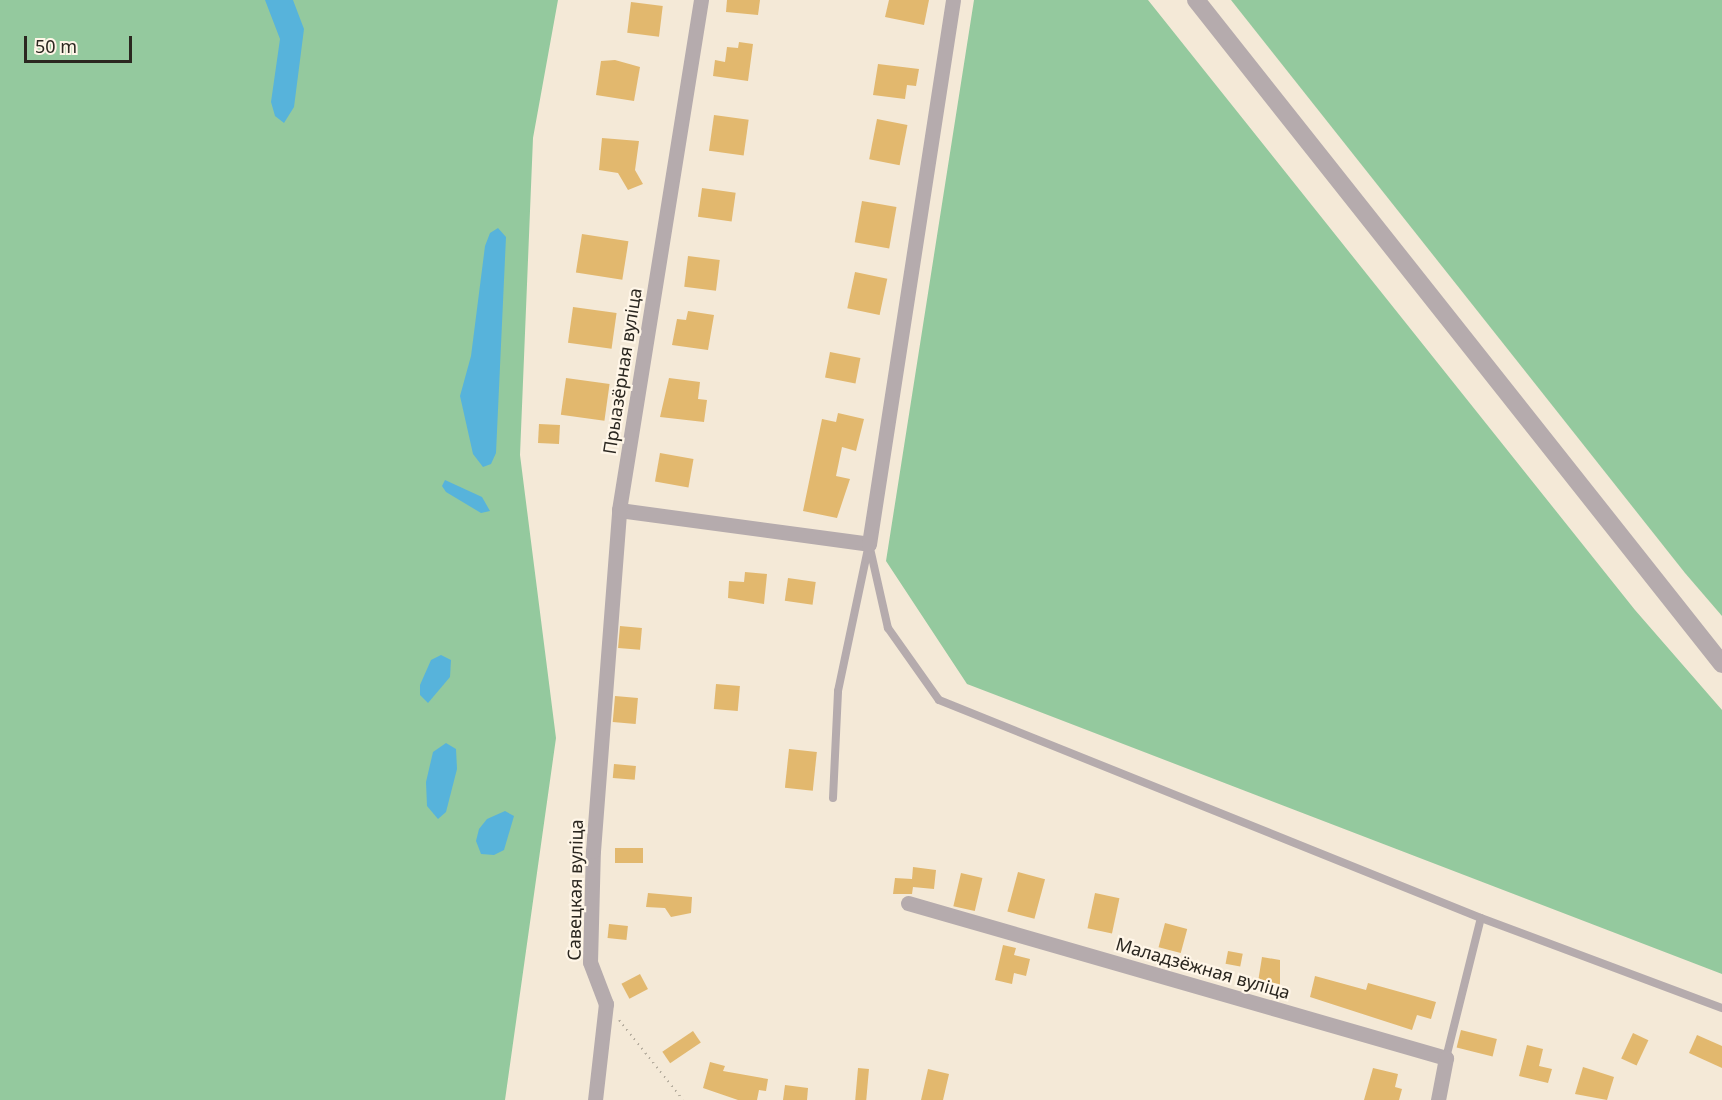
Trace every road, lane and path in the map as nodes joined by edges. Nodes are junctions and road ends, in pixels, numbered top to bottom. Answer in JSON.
{"nodes":[{"id":1,"x":700,"y":0,"type":"edge"},
{"id":2,"x":953,"y":0,"type":"edge"},
{"id":3,"x":1196,"y":0,"type":"edge"},
{"id":4,"x":619,"y":510,"type":"junction"},
{"id":5,"x":869,"y":544,"type":"junction"},
{"id":6,"x":1722,"y":664,"type":"edge"},
{"id":7,"x":601,"y":750,"type":"joint"},
{"id":8,"x":833,"y":798,"type":"dead end"},
{"id":9,"x":908,"y":903,"type":"dead end"},
{"id":10,"x":1481,"y":918,"type":"junction"},
{"id":11,"x":606,"y":1004,"type":"junction"},
{"id":12,"x":1722,"y":1008,"type":"edge"},
{"id":13,"x":1446,"y":1058,"type":"junction"},
{"id":14,"x":595,"y":1100,"type":"edge"},
{"id":15,"x":683,"y":1100,"type":"edge"},
{"id":16,"x":1438,"y":1100,"type":"edge"}],
"edges":[{"from":1,"to":4,"type":"street","name":"Прыазёрная вуліца"},
{"from":2,"to":5,"type":"street"},
{"from":3,"to":6,"type":"street"},
{"from":4,"to":5,"type":"street"},
{"from":4,"to":7,"type":"street","name":"Прыазёрная вуліца"},
{"from":5,"to":8,"type":"lane"},
{"from":5,"to":10,"type":"lane"},
{"from":7,"to":11,"type":"street","name":"Савецкая вуліца"},
{"from":9,"to":13,"type":"street","name":"Маладзёжная вуліца"},
{"from":10,"to":12,"type":"lane"},
{"from":10,"to":13,"type":"lane"},
{"from":11,"to":14,"type":"street","name":"Савецкая вуліца"},
{"from":11,"to":15,"type":"path"},
{"from":13,"to":16,"type":"street"}]}
